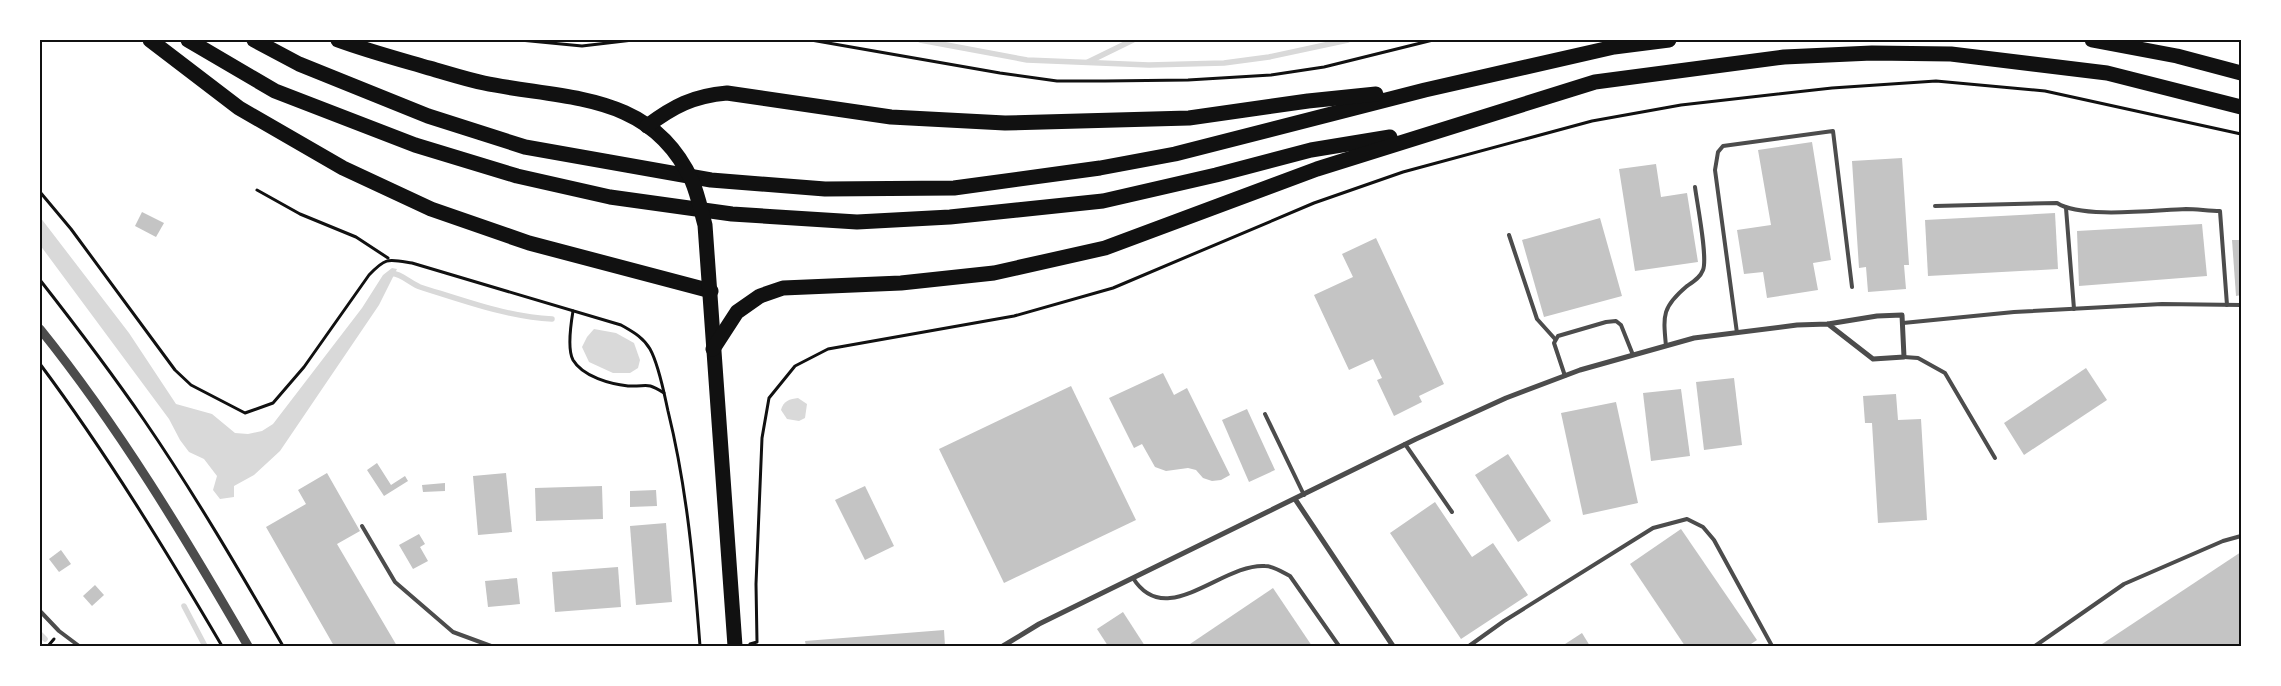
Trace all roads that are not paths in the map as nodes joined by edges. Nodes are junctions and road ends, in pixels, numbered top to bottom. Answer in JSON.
{"nodes":[{"id":1,"x":150,"y":40,"type":"edge"},
{"id":2,"x":188,"y":40,"type":"edge"},
{"id":3,"x":254,"y":40,"type":"edge"},
{"id":4,"x":338,"y":40,"type":"edge"},
{"id":5,"x":1669,"y":40,"type":"edge"},
{"id":6,"x":2092,"y":40,"type":"edge"},
{"id":7,"x":2241,"y":73,"type":"edge"},
{"id":8,"x":1425,"y":90,"type":"junction"},
{"id":9,"x":2241,"y":107,"type":"edge"},
{"id":10,"x":647,"y":126,"type":"junction"},
{"id":11,"x":1441,"y":128,"type":"junction"},
{"id":12,"x":1695,"y":187,"type":"dead end"},
{"id":13,"x":1935,"y":206,"type":"dead end"},
{"id":14,"x":2066,"y":208,"type":"junction"},
{"id":15,"x":1510,"y":235,"type":"dead end"},
{"id":16,"x":1852,"y":287,"type":"dead end"},
{"id":17,"x":711,"y":291,"type":"junction"},
{"id":18,"x":2227,"y":305,"type":"junction"},
{"id":19,"x":2241,"y":305,"type":"edge"},
{"id":20,"x":2074,"y":309,"type":"junction"},
{"id":21,"x":1903,"y":323,"type":"junction"},
{"id":22,"x":1828,"y":324,"type":"junction"},
{"id":23,"x":40,"y":329,"type":"edge"},
{"id":24,"x":1738,"y":333,"type":"junction"},
{"id":25,"x":1555,"y":339,"type":"junction"},
{"id":26,"x":1666,"y":346,"type":"junction"},
{"id":27,"x":713,"y":349,"type":"junction"},
{"id":28,"x":1633,"y":355,"type":"junction"},
{"id":29,"x":1904,"y":357,"type":"junction"},
{"id":30,"x":1565,"y":376,"type":"junction"},
{"id":31,"x":1265,"y":414,"type":"dead end"},
{"id":32,"x":1405,"y":444,"type":"junction"},
{"id":33,"x":1995,"y":458,"type":"dead end"},
{"id":34,"x":1304,"y":495,"type":"junction"},
{"id":35,"x":1295,"y":499,"type":"junction"},
{"id":36,"x":1452,"y":512,"type":"dead end"},
{"id":37,"x":362,"y":526,"type":"dead end"},
{"id":38,"x":2241,"y":536,"type":"edge"},
{"id":39,"x":1133,"y":578,"type":"junction"},
{"id":40,"x":40,"y":611,"type":"edge"},
{"id":41,"x":80,"y":646,"type":"edge"},
{"id":42,"x":248,"y":646,"type":"edge"},
{"id":43,"x":491,"y":646,"type":"edge"},
{"id":44,"x":736,"y":646,"type":"edge"},
{"id":45,"x":1003,"y":646,"type":"edge"},
{"id":46,"x":1338,"y":646,"type":"edge"},
{"id":47,"x":1393,"y":646,"type":"edge"},
{"id":48,"x":1469,"y":646,"type":"edge"},
{"id":49,"x":1772,"y":646,"type":"edge"},
{"id":50,"x":2035,"y":646,"type":"edge"}],
"edges":[{"from":1,"to":17,"type":"highway"},
{"from":2,"to":11,"type":"highway"},
{"from":3,"to":8,"type":"highway"},
{"from":4,"to":10,"type":"highway"},
{"from":5,"to":8,"type":"highway"},
{"from":6,"to":7,"type":"highway"},
{"from":8,"to":10,"type":"highway"},
{"from":9,"to":11,"type":"highway"},
{"from":10,"to":17,"type":"highway"},
{"from":11,"to":27,"type":"highway"},
{"from":12,"to":26,"type":"lane"},
{"from":13,"to":14,"type":"lane"},
{"from":14,"to":18,"type":"lane"},
{"from":14,"to":20,"type":"lane"},
{"from":15,"to":25,"type":"lane"},
{"from":16,"to":24,"type":"lane"},
{"from":17,"to":27,"type":"highway"},
{"from":18,"to":19,"type":"lane"},
{"from":18,"to":20,"type":"lane"},
{"from":20,"to":21,"type":"lane"},
{"from":21,"to":22,"type":"street"},
{"from":21,"to":29,"type":"street"},
{"from":22,"to":24,"type":"street"},
{"from":22,"to":29,"type":"street"},
{"from":23,"to":42,"type":"street"},
{"from":24,"to":26,"type":"street"},
{"from":25,"to":28,"type":"lane"},
{"from":25,"to":30,"type":"lane"},
{"from":26,"to":28,"type":"street"},
{"from":27,"to":44,"type":"highway"},
{"from":28,"to":30,"type":"street"},
{"from":29,"to":33,"type":"lane"},
{"from":30,"to":32,"type":"street"},
{"from":31,"to":34,"type":"lane"},
{"from":32,"to":34,"type":"street"},
{"from":32,"to":36,"type":"lane"},
{"from":34,"to":35,"type":"street"},
{"from":35,"to":39,"type":"street"},
{"from":35,"to":47,"type":"street"},
{"from":37,"to":43,"type":"lane"},
{"from":38,"to":50,"type":"lane"},
{"from":39,"to":45,"type":"street"},
{"from":39,"to":46,"type":"lane"},
{"from":40,"to":41,"type":"lane"},
{"from":48,"to":49,"type":"lane"}]}
